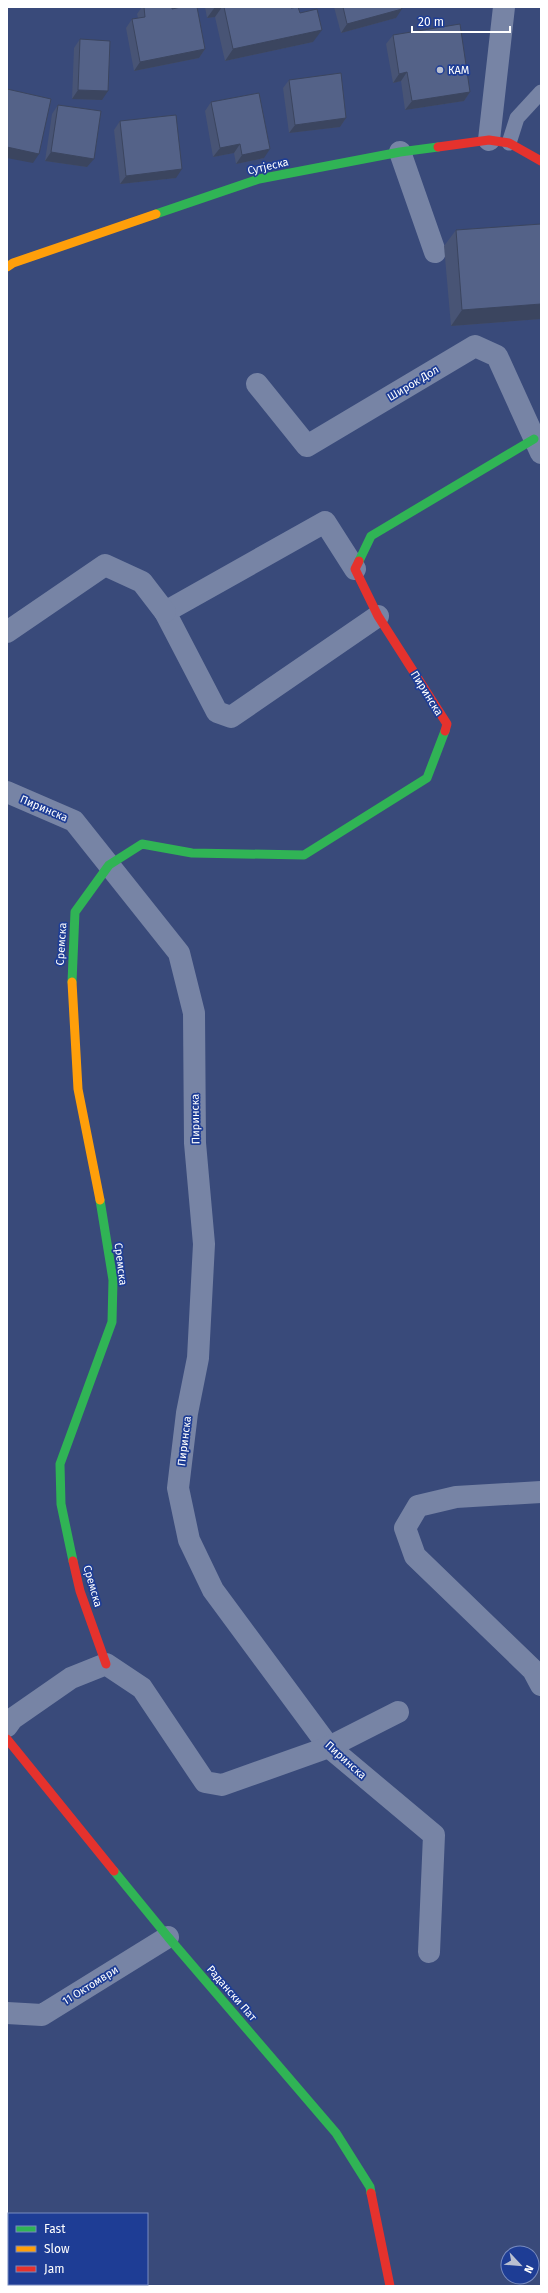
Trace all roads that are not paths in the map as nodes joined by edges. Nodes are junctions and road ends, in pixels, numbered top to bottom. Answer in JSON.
{"nodes":[{"id":1,"x":504,"y":7,"type":"edge"},
{"id":2,"x":541,"y":92,"type":"edge"},
{"id":3,"x":499,"y":142,"type":"junction"},
{"id":4,"x":400,"y":152,"type":"junction"},
{"id":5,"x":541,"y":161,"type":"edge"},
{"id":6,"x":435,"y":252,"type":"dead end"},
{"id":7,"x":9,"y":261,"type":"edge"},
{"id":8,"x":257,"y":384,"type":"dead end"},
{"id":9,"x":537,"y":446,"type":"edge"},
{"id":10,"x":355,"y":569,"type":"junction"},
{"id":11,"x":165,"y":612,"type":"junction"},
{"id":12,"x":378,"y":616,"type":"junction"},
{"id":13,"x":7,"y":632,"type":"edge"},
{"id":14,"x":7,"y":792,"type":"edge"},
{"id":15,"x":109,"y":865,"type":"junction"},
{"id":16,"x":541,"y":1492,"type":"edge"},
{"id":17,"x":106,"y":1664,"type":"junction"},
{"id":18,"x":541,"y":1685,"type":"edge"},
{"id":19,"x":398,"y":1712,"type":"dead end"},
{"id":20,"x":8,"y":1722,"type":"edge"},
{"id":21,"x":329,"y":1747,"type":"junction"},
{"id":22,"x":168,"y":1938,"type":"junction"},
{"id":23,"x":429,"y":1952,"type":"dead end"},
{"id":24,"x":7,"y":2013,"type":"edge"},
{"id":25,"x":390,"y":2286,"type":"edge"}],
"edges":[{"from":1,"to":3,"type":"street"},
{"from":2,"to":3,"type":"lane"},
{"from":3,"to":4,"type":"street","name":"Сутјеска"},
{"from":3,"to":5,"type":"street"},
{"from":4,"to":6,"type":"street"},
{"from":4,"to":7,"type":"street","name":"Сутјеска"},
{"from":8,"to":9,"type":"street","name":"Широк Дол"},
{"from":9,"to":10,"type":"street"},
{"from":10,"to":11,"type":"street"},
{"from":10,"to":12,"type":"street","name":"Пиринска"},
{"from":11,"to":12,"type":"street"},
{"from":11,"to":13,"type":"street"},
{"from":12,"to":15,"type":"street","name":"Пиринска"},
{"from":14,"to":15,"type":"street","name":"Пиринска"},
{"from":15,"to":17,"type":"street","name":"Сремска"},
{"from":15,"to":21,"type":"street","name":"Пиринска"},
{"from":16,"to":18,"type":"street"},
{"from":17,"to":20,"type":"street"},
{"from":17,"to":21,"type":"street"},
{"from":19,"to":21,"type":"street"},
{"from":20,"to":22,"type":"street","name":"Радански Пат"},
{"from":21,"to":23,"type":"street","name":"Пиринска"},
{"from":22,"to":24,"type":"street","name":"11 Октомври"},
{"from":22,"to":25,"type":"street","name":"Радански Пат"}]}
